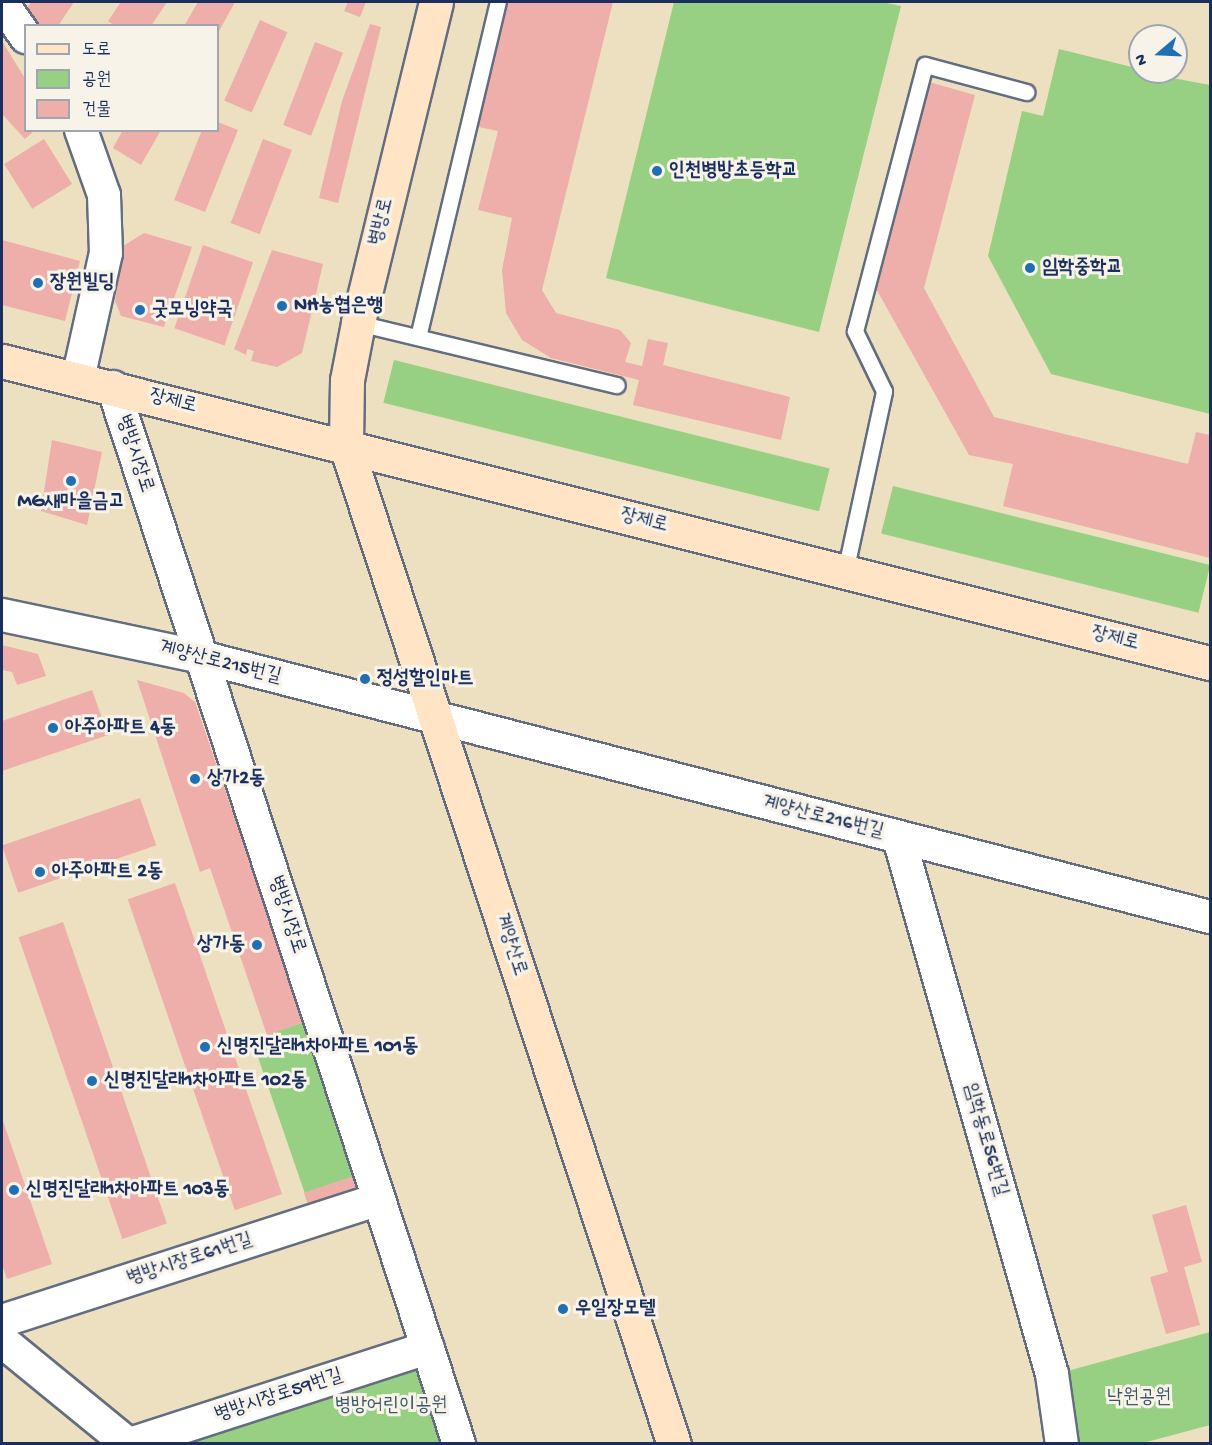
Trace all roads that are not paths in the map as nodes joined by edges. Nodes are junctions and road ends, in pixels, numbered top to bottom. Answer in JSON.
{"nodes":[{"id":1,"x":436,"y":2,"type":"edge"},
{"id":2,"x":498,"y":2,"type":"edge"},
{"id":3,"x":7,"y":4,"type":"edge"},
{"id":4,"x":24,"y":34,"type":"edge"},
{"id":5,"x":1026,"y":93,"type":"dead end"},
{"id":6,"x":82,"y":132,"type":"edge"},
{"id":7,"x":358,"y":323,"type":"junction"},
{"id":8,"x":418,"y":337,"type":"junction"},
{"id":9,"x":2,"y":361,"type":"edge"},
{"id":10,"x":78,"y":378,"type":"junction"},
{"id":11,"x":617,"y":385,"type":"dead end"},
{"id":12,"x":113,"y":387,"type":"junction"},
{"id":13,"x":346,"y":446,"type":"junction"},
{"id":14,"x":845,"y":572,"type":"junction"},
{"id":15,"x":2,"y":615,"type":"edge"},
{"id":16,"x":201,"y":657,"type":"junction"},
{"id":17,"x":1210,"y":663,"type":"edge"},
{"id":18,"x":436,"y":720,"type":"junction"},
{"id":19,"x":899,"y":838,"type":"junction"},
{"id":20,"x":1210,"y":917,"type":"edge"},
{"id":21,"x":380,"y":1199,"type":"junction"},
{"id":22,"x":2,"y":1321,"type":"edge"},
{"id":23,"x":2,"y":1341,"type":"edge"},
{"id":24,"x":428,"y":1348,"type":"junction"},
{"id":25,"x":129,"y":1443,"type":"edge"},
{"id":26,"x":459,"y":1443,"type":"edge"},
{"id":27,"x":674,"y":1443,"type":"edge"},
{"id":28,"x":1062,"y":1443,"type":"edge"}],
"edges":[{"from":1,"to":7,"type":"street","name":"병방로"},
{"from":2,"to":8,"type":"lane"},
{"from":3,"to":4,"type":"street"},
{"from":5,"to":14,"type":"lane"},
{"from":6,"to":10,"type":"street"},
{"from":7,"to":8,"type":"lane"},
{"from":7,"to":13,"type":"street","name":"병방로"},
{"from":8,"to":11,"type":"lane"},
{"from":9,"to":10,"type":"street","name":"장제로"},
{"from":10,"to":12,"type":"street","name":"장제로"},
{"from":12,"to":13,"type":"street","name":"장제로"},
{"from":12,"to":16,"type":"street","name":"병방시장로"},
{"from":13,"to":14,"type":"street","name":"장제로"},
{"from":13,"to":18,"type":"street","name":"계양산로"},
{"from":14,"to":17,"type":"street","name":"장제로"},
{"from":15,"to":16,"type":"street","name":"계양산로215번길"},
{"from":16,"to":18,"type":"street","name":"계양산로215번길"},
{"from":16,"to":21,"type":"street","name":"병방시장로"},
{"from":18,"to":19,"type":"street","name":"계양산로216번길"},
{"from":18,"to":27,"type":"street","name":"계양산로"},
{"from":19,"to":20,"type":"street","name":"계양산로216번길"},
{"from":19,"to":28,"type":"street","name":"임학동로56번길"},
{"from":21,"to":22,"type":"street","name":"병방시장로61번길"},
{"from":21,"to":24,"type":"street","name":"병방시장로"},
{"from":23,"to":25,"type":"street"},
{"from":24,"to":25,"type":"street","name":"병방시장로59번길"},
{"from":24,"to":26,"type":"street","name":"병방시장로"}]}
